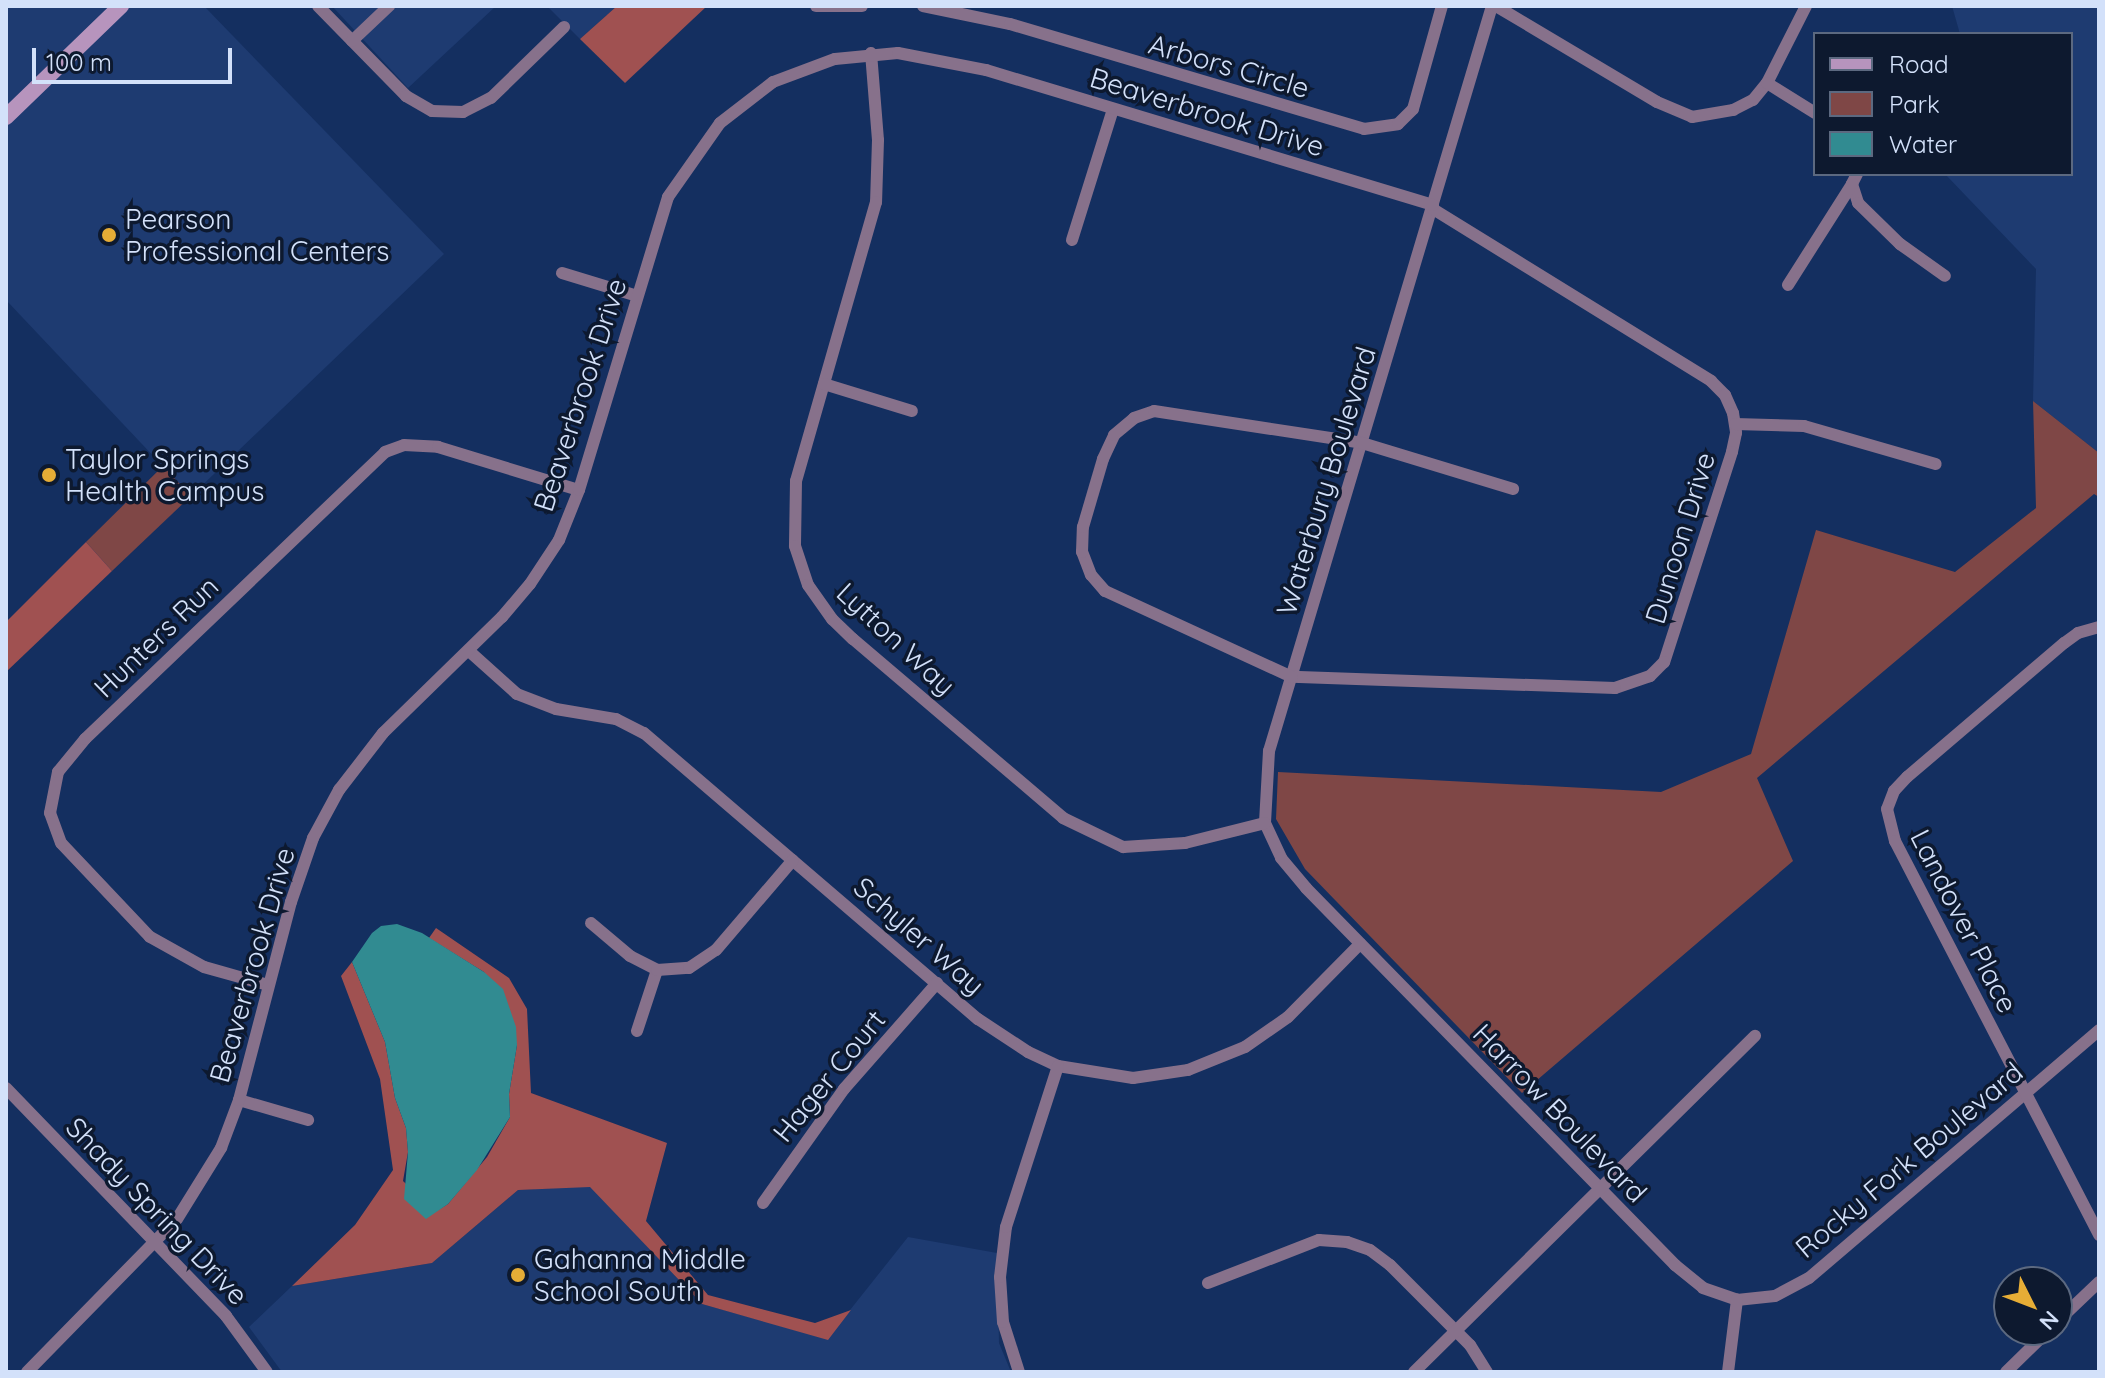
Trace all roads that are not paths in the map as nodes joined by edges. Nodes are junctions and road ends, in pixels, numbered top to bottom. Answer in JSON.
{"nodes":[{"id":1,"x":121,"y":6,"type":"edge"},
{"id":2,"x":318,"y":6,"type":"edge"},
{"id":3,"x":389,"y":6,"type":"edge"},
{"id":4,"x":816,"y":6,"type":"edge"},
{"id":5,"x":862,"y":6,"type":"edge"},
{"id":6,"x":923,"y":6,"type":"edge"},
{"id":7,"x":1442,"y":6,"type":"edge"},
{"id":8,"x":1494,"y":6,"type":"edge"},
{"id":9,"x":1806,"y":6,"type":"edge"},
{"id":10,"x":564,"y":27,"type":"dead end"},
{"id":11,"x":352,"y":41,"type":"junction"},
{"id":12,"x":871,"y":53,"type":"junction"},
{"id":13,"x":1767,"y":83,"type":"junction"},
{"id":14,"x":1113,"y":109,"type":"junction"},
{"id":15,"x":1813,"y":112,"type":"edge"},
{"id":16,"x":6,"y":117,"type":"edge"},
{"id":17,"x":1854,"y":179,"type":"edge"},
{"id":18,"x":1433,"y":207,"type":"junction"},
{"id":19,"x":1072,"y":240,"type":"dead end"},
{"id":20,"x":562,"y":273,"type":"dead end"},
{"id":21,"x":1945,"y":276,"type":"dead end"},
{"id":22,"x":1788,"y":285,"type":"dead end"},
{"id":23,"x":637,"y":296,"type":"junction"},
{"id":24,"x":824,"y":384,"type":"junction"},
{"id":25,"x":912,"y":411,"type":"dead end"},
{"id":26,"x":1735,"y":424,"type":"junction"},
{"id":27,"x":1362,"y":443,"type":"junction"},
{"id":28,"x":1936,"y":464,"type":"dead end"},
{"id":29,"x":1513,"y":489,"type":"dead end"},
{"id":30,"x":579,"y":490,"type":"junction"},
{"id":31,"x":2099,"y":627,"type":"edge"},
{"id":32,"x":469,"y":651,"type":"junction"},
{"id":33,"x":1292,"y":677,"type":"junction"},
{"id":34,"x":1265,"y":823,"type":"junction"},
{"id":35,"x":793,"y":860,"type":"junction"},
{"id":36,"x":591,"y":923,"type":"dead end"},
{"id":37,"x":1360,"y":944,"type":"junction"},
{"id":38,"x":657,"y":970,"type":"junction"},
{"id":39,"x":937,"y":983,"type":"junction"},
{"id":40,"x":268,"y":985,"type":"junction"},
{"id":41,"x":2099,"y":1030,"type":"edge"},
{"id":42,"x":637,"y":1031,"type":"dead end"},
{"id":43,"x":1755,"y":1036,"type":"dead end"},
{"id":44,"x":1058,"y":1066,"type":"junction"},
{"id":45,"x":6,"y":1088,"type":"edge"},
{"id":46,"x":2026,"y":1093,"type":"junction"},
{"id":47,"x":239,"y":1100,"type":"junction"},
{"id":48,"x":308,"y":1120,"type":"dead end"},
{"id":49,"x":1600,"y":1188,"type":"junction"},
{"id":50,"x":763,"y":1203,"type":"dead end"},
{"id":51,"x":2099,"y":1235,"type":"edge"},
{"id":52,"x":155,"y":1242,"type":"junction"},
{"id":53,"x":2099,"y":1282,"type":"edge"},
{"id":54,"x":1208,"y":1283,"type":"dead end"},
{"id":55,"x":1737,"y":1300,"type":"junction"},
{"id":56,"x":2073,"y":1307,"type":"edge"},
{"id":57,"x":1454,"y":1331,"type":"junction"},
{"id":58,"x":2033,"y":1346,"type":"edge"},
{"id":59,"x":27,"y":1372,"type":"edge"},
{"id":60,"x":267,"y":1372,"type":"edge"},
{"id":61,"x":1019,"y":1372,"type":"edge"},
{"id":62,"x":1414,"y":1372,"type":"edge"},
{"id":63,"x":1487,"y":1372,"type":"edge"},
{"id":64,"x":1728,"y":1372,"type":"edge"},
{"id":65,"x":2006,"y":1372,"type":"edge"}],
"edges":[{"from":1,"to":16,"type":"main road"},
{"from":2,"to":11,"type":"street"},
{"from":3,"to":11,"type":"street"},
{"from":4,"to":5,"type":"street"},
{"from":6,"to":7,"type":"street","name":"Arbors Circle"},
{"from":8,"to":13,"type":"street"},
{"from":8,"to":18,"type":"street","name":"Waterbury Boulevard"},
{"from":9,"to":13,"type":"street"},
{"from":10,"to":11,"type":"street"},
{"from":12,"to":14,"type":"street","name":"Beaverbrook Drive"},
{"from":12,"to":23,"type":"street","name":"Beaverbrook Drive"},
{"from":12,"to":24,"type":"street","name":"Lytton Way"},
{"from":13,"to":15,"type":"street"},
{"from":14,"to":18,"type":"street","name":"Beaverbrook Drive"},
{"from":14,"to":19,"type":"street"},
{"from":17,"to":21,"type":"street"},
{"from":17,"to":22,"type":"street"},
{"from":18,"to":26,"type":"street","name":"Dunoon Drive"},
{"from":18,"to":27,"type":"street","name":"Waterbury Boulevard"},
{"from":20,"to":23,"type":"street"},
{"from":23,"to":30,"type":"street","name":"Beaverbrook Drive"},
{"from":24,"to":25,"type":"street"},
{"from":24,"to":34,"type":"street","name":"Lytton Way"},
{"from":26,"to":28,"type":"street"},
{"from":26,"to":33,"type":"street","name":"Dunoon Drive"},
{"from":27,"to":29,"type":"street"},
{"from":27,"to":33,"type":"street","name":"Waterbury Boulevard"},
{"from":27,"to":33,"type":"street"},
{"from":30,"to":32,"type":"street","name":"Beaverbrook Drive"},
{"from":30,"to":40,"type":"street","name":"Hunters Run"},
{"from":31,"to":46,"type":"street","name":"Landover Place"},
{"from":32,"to":35,"type":"street","name":"Schyler Way"},
{"from":32,"to":40,"type":"street","name":"Beaverbrook Drive"},
{"from":33,"to":34,"type":"street","name":"Waterbury Boulevard"},
{"from":34,"to":37,"type":"street","name":"Waterbury Boulevard"},
{"from":35,"to":38,"type":"street"},
{"from":35,"to":39,"type":"street","name":"Schyler Way"},
{"from":36,"to":38,"type":"street"},
{"from":37,"to":44,"type":"street","name":"Schyler Way"},
{"from":37,"to":49,"type":"street","name":"Harrow Boulevard"},
{"from":38,"to":42,"type":"street"},
{"from":39,"to":44,"type":"street","name":"Schyler Way"},
{"from":39,"to":50,"type":"street","name":"Hager Court"},
{"from":40,"to":47,"type":"street","name":"Beaverbrook Drive"},
{"from":41,"to":46,"type":"street","name":"Rocky Fork Boulevard"},
{"from":43,"to":49,"type":"street"},
{"from":44,"to":61,"type":"street"},
{"from":45,"to":52,"type":"street","name":"Shady Spring Drive"},
{"from":46,"to":51,"type":"street","name":"Landover Place"},
{"from":46,"to":55,"type":"street","name":"Rocky Fork Boulevard"},
{"from":47,"to":48,"type":"street"},
{"from":47,"to":52,"type":"street","name":"Beaverbrook Drive"},
{"from":49,"to":55,"type":"street","name":"Harrow Boulevard"},
{"from":49,"to":57,"type":"street"},
{"from":52,"to":59,"type":"street","name":"Beaverbrook Drive"},
{"from":52,"to":60,"type":"street","name":"Shady Spring Drive"},
{"from":53,"to":56,"type":"street"},
{"from":54,"to":57,"type":"street"},
{"from":55,"to":64,"type":"street"},
{"from":57,"to":62,"type":"street"},
{"from":57,"to":63,"type":"street"},
{"from":58,"to":65,"type":"street"}]}
